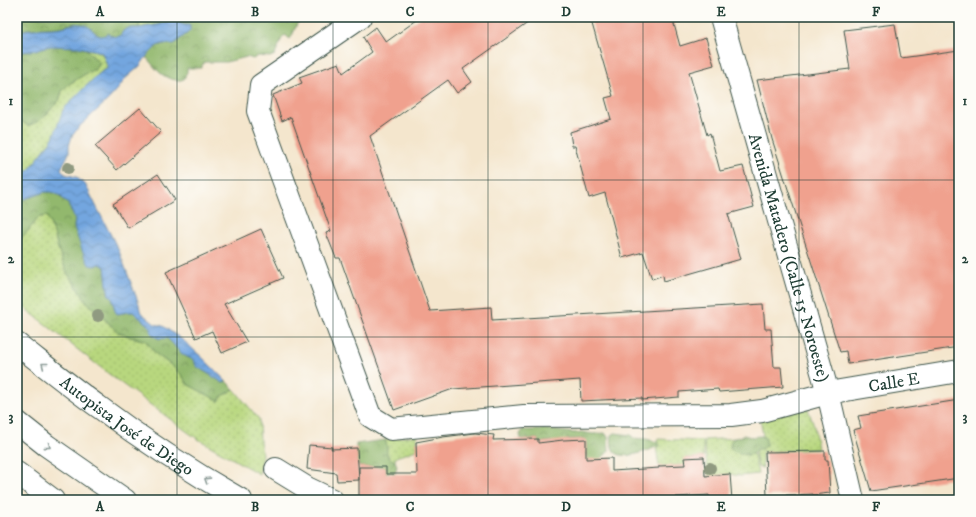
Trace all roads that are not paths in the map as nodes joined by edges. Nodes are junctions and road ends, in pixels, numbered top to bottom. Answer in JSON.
{"nodes":[{"id":1,"x":360,"y":17,"type":"edge"},
{"id":2,"x":722,"y":17,"type":"edge"},
{"id":3,"x":17,"y":344,"type":"edge"},
{"id":4,"x":959,"y":371,"type":"edge"},
{"id":5,"x":828,"y":393,"type":"junction"},
{"id":6,"x":17,"y":422,"type":"edge"},
{"id":7,"x":276,"y":469,"type":"dead end"},
{"id":8,"x":17,"y":473,"type":"edge"},
{"id":9,"x":53,"y":500,"type":"edge"},
{"id":10,"x":125,"y":500,"type":"edge"},
{"id":11,"x":241,"y":500,"type":"edge"},
{"id":12,"x":332,"y":500,"type":"edge"},
{"id":13,"x":853,"y":500,"type":"edge"}],
"edges":[{"from":1,"to":5,"type":"main road","name":"Calle E"},
{"from":2,"to":5,"type":"main road","name":"Avenida Matadero (Calle 15 Noroeste)"},
{"from":11,"to":3,"type":"main road","name":"Autopista José de Diego","one_way":true},
{"from":4,"to":5,"type":"main road","name":"Calle E"},
{"from":5,"to":13,"type":"main road","name":"Avenida Matadero (Calle 15 Noroeste)"},
{"from":6,"to":10,"type":"main road","one_way":true},
{"from":7,"to":12,"type":"main road"},
{"from":8,"to":9,"type":"main road"}]}
